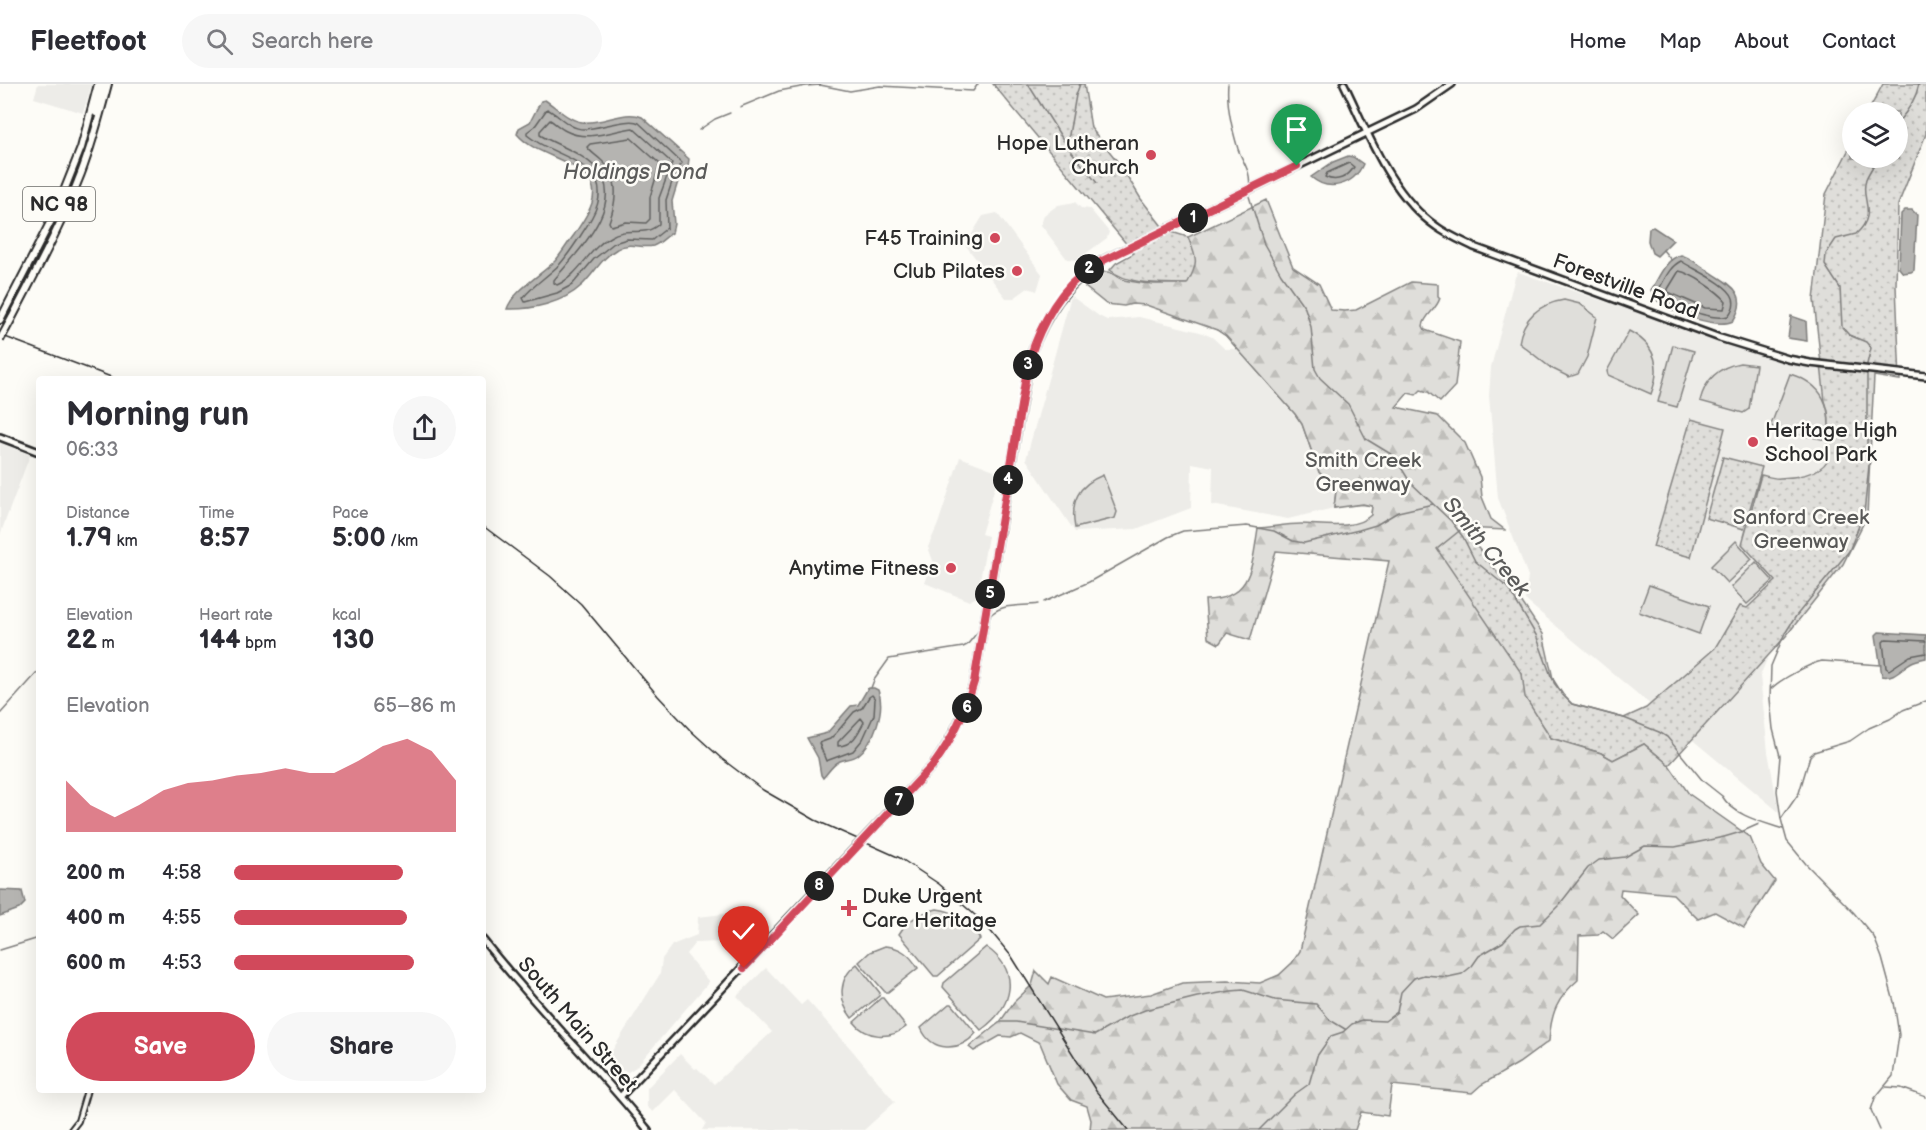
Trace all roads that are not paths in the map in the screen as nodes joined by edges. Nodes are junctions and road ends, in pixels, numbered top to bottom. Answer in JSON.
{"nodes":[{"id":1,"x":99,"y":84,"type":"edge"},
{"id":2,"x":108,"y":84,"type":"edge"},
{"id":3,"x":1344,"y":84,"type":"edge"},
{"id":4,"x":1452,"y":84,"type":"edge"},
{"id":5,"x":98,"y":119,"type":"junction"},
{"id":6,"x":1368,"y":132,"type":"junction"},
{"id":7,"x":81,"y":148,"type":"junction"},
{"id":8,"x":65,"y":214,"type":"junction"},
{"id":9,"x":1,"y":317,"type":"edge"},
{"id":10,"x":0,"y":340,"type":"edge"},
{"id":11,"x":1926,"y":376,"type":"edge"},
{"id":12,"x":0,"y":437,"type":"edge"},
{"id":13,"x":36,"y":451,"type":"edge"},
{"id":14,"x":486,"y":944,"type":"edge"},
{"id":15,"x":86,"y":1093,"type":"edge"},
{"id":16,"x":620,"y":1097,"type":"junction"},
{"id":17,"x":71,"y":1130,"type":"edge"},
{"id":18,"x":648,"y":1130,"type":"edge"}],
"edges":[{"from":1,"to":5,"type":"highway"},
{"from":1,"to":7,"type":"highway","number":"NC 98"},
{"from":2,"to":5,"type":"highway","number":"NC 98"},
{"from":3,"to":6,"type":"main road","name":"Forestville Road"},
{"from":4,"to":6,"type":"main road"},
{"from":5,"to":8,"type":"highway","number":"NC 98"},
{"from":6,"to":11,"type":"main road","name":"Forestville Road"},
{"from":6,"to":16,"type":"main road"},
{"from":7,"to":8,"type":"highway"},
{"from":7,"to":9,"type":"highway","number":"NC 98"},
{"from":8,"to":10,"type":"highway","number":"NC 98","bridge":true},
{"from":12,"to":13,"type":"main road"},
{"from":14,"to":16,"type":"main road","name":"South Main Street"},
{"from":15,"to":17,"type":"street"},
{"from":16,"to":18,"type":"main road","name":"South Main Street"}]}
